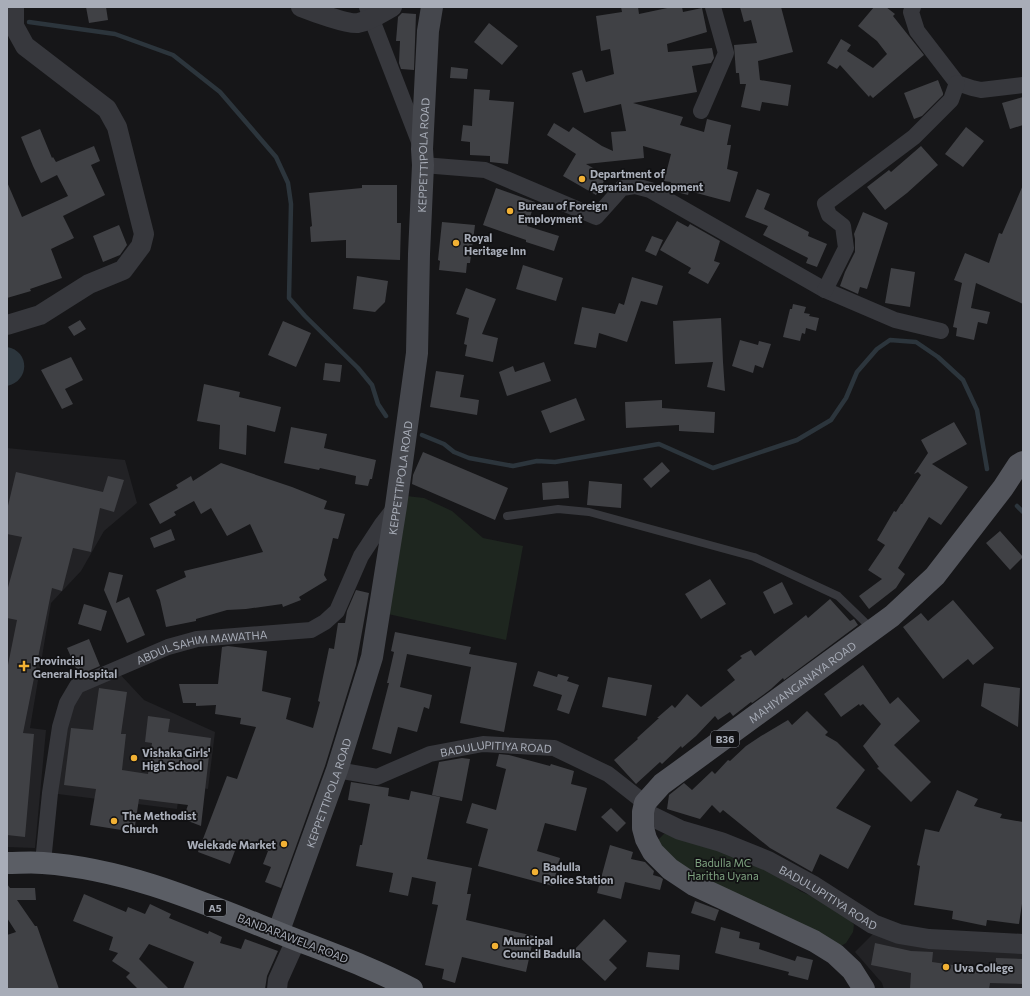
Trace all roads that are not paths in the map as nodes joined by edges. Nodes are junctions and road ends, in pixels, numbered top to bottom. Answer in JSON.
{"nodes":[{"id":1,"x":14,"y":7,"type":"edge"},
{"id":2,"x":301,"y":7,"type":"edge"},
{"id":3,"x":392,"y":7,"type":"edge"},
{"id":4,"x":432,"y":7,"type":"edge"},
{"id":5,"x":713,"y":7,"type":"edge"},
{"id":6,"x":913,"y":7,"type":"edge"},
{"id":7,"x":369,"y":13,"type":"edge"},
{"id":8,"x":957,"y":83,"type":"junction"},
{"id":9,"x":1023,"y":85,"type":"edge"},
{"id":10,"x":700,"y":111,"type":"dead end"},
{"id":11,"x":422,"y":157,"type":"junction"},
{"id":12,"x":825,"y":290,"type":"junction"},
{"id":13,"x":7,"y":325,"type":"edge"},
{"id":14,"x":941,"y":330,"type":"dead end"},
{"id":15,"x":1023,"y":462,"type":"edge"},
{"id":16,"x":396,"y":506,"type":"junction"},
{"id":17,"x":507,"y":516,"type":"dead end"},
{"id":18,"x":874,"y":630,"type":"junction"},
{"id":19,"x":337,"y":770,"type":"junction"},
{"id":20,"x":644,"y":807,"type":"junction"},
{"id":21,"x":43,"y":862,"type":"junction"},
{"id":22,"x":7,"y":863,"type":"edge"},
{"id":23,"x":287,"y":936,"type":"junction"},
{"id":24,"x":1023,"y":944,"type":"edge"},
{"id":25,"x":277,"y":989,"type":"edge"},
{"id":26,"x":412,"y":989,"type":"edge"},
{"id":27,"x":864,"y":989,"type":"edge"}],
"edges":[{"from":1,"to":13,"type":"street"},
{"from":2,"to":7,"type":"street"},
{"from":3,"to":7,"type":"street"},
{"from":4,"to":11,"type":"main road","name":"KEPPETTIPOLA ROAD"},
{"from":5,"to":10,"type":"street"},
{"from":6,"to":8,"type":"street"},
{"from":7,"to":11,"type":"street"},
{"from":8,"to":9,"type":"street"},
{"from":8,"to":12,"type":"street"},
{"from":11,"to":12,"type":"street"},
{"from":11,"to":16,"type":"main road","name":"KEPPETTIPOLA ROAD"},
{"from":12,"to":14,"type":"street"},
{"from":15,"to":18,"type":"main road","name":"MAHIYANGANAYA ROAD","number":"B36"},
{"from":16,"to":19,"type":"main road","name":"KEPPETTIPOLA ROAD"},
{"from":16,"to":21,"type":"street","name":"ABDUL SAHIM MAWATHA"},
{"from":17,"to":18,"type":"lane"},
{"from":18,"to":20,"type":"main road","name":"MAHIYANGANAYA ROAD","number":"B36"},
{"from":19,"to":20,"type":"street","name":"BADULUPITIYA ROAD"},
{"from":19,"to":23,"type":"main road","name":"KEPPETTIPOLA ROAD"},
{"from":20,"to":24,"type":"street","name":"BADULUPITIYA ROAD"},
{"from":20,"to":27,"type":"main road"},
{"from":21,"to":22,"type":"highway","name":"BANDARAWELA ROAD","number":"A5"},
{"from":21,"to":23,"type":"highway","name":"BANDARAWELA ROAD","number":"A5"},
{"from":23,"to":25,"type":"street"},
{"from":23,"to":26,"type":"highway","name":"BANDARAWELA ROAD","number":"A5"}]}
